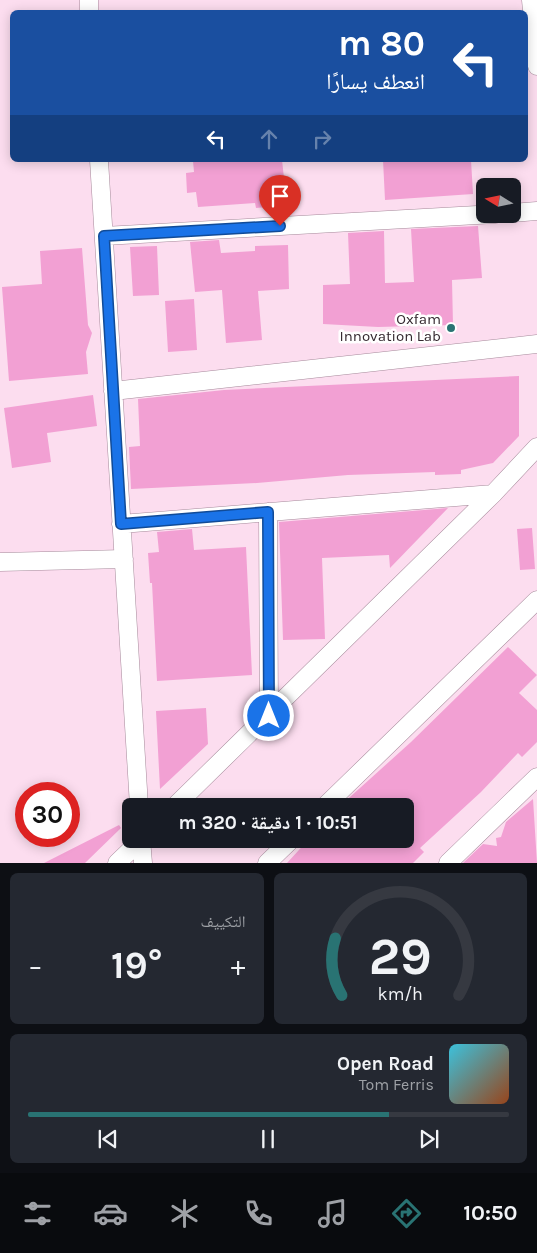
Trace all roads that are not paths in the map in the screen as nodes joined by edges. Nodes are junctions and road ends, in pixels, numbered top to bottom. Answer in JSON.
{"nodes":[{"id":1,"x":531,"y":0,"type":"edge"},
{"id":2,"x":537,"y":66,"type":"edge"},
{"id":3,"x":99,"y":162,"type":"edge"},
{"id":4,"x":537,"y":211,"type":"edge"},
{"id":5,"x":521,"y":212,"type":"edge"},
{"id":6,"x":476,"y":215,"type":"edge"},
{"id":7,"x":104,"y":236,"type":"junction"},
{"id":8,"x":537,"y":344,"type":"edge"},
{"id":9,"x":113,"y":391,"type":"junction"},
{"id":10,"x":537,"y":448,"type":"edge"},
{"id":11,"x":493,"y":494,"type":"junction"},
{"id":12,"x":268,"y":512,"type":"junction"},
{"id":13,"x":121,"y":524,"type":"junction"},
{"id":14,"x":124,"y":559,"type":"junction"},
{"id":15,"x":0,"y":562,"type":"edge"},
{"id":16,"x":537,"y":600,"type":"edge"},
{"id":17,"x":269,"y":716,"type":"junction"},
{"id":18,"x":537,"y":777,"type":"edge"},
{"id":19,"x":139,"y":798,"type":"edge"},
{"id":20,"x":183,"y":798,"type":"edge"},
{"id":21,"x":333,"y":798,"type":"edge"},
{"id":22,"x":132,"y":848,"type":"edge"},
{"id":23,"x":142,"y":848,"type":"edge"},
{"id":24,"x":283,"y":848,"type":"edge"},
{"id":25,"x":117,"y":863,"type":"edge"},
{"id":26,"x":143,"y":863,"type":"edge"},
{"id":27,"x":267,"y":863,"type":"edge"},
{"id":28,"x":448,"y":863,"type":"edge"}],
"edges":[{"from":1,"to":2,"type":"street"},
{"from":3,"to":7,"type":"street"},
{"from":4,"to":5,"type":"street"},
{"from":6,"to":7,"type":"street"},
{"from":7,"to":9,"type":"street"},
{"from":8,"to":9,"type":"street"},
{"from":9,"to":13,"type":"street"},
{"from":10,"to":11,"type":"street"},
{"from":11,"to":12,"type":"street"},
{"from":11,"to":17,"type":"street"},
{"from":12,"to":13,"type":"street"},
{"from":12,"to":17,"type":"street"},
{"from":13,"to":14,"type":"street"},
{"from":14,"to":15,"type":"street"},
{"from":14,"to":19,"type":"street"},
{"from":16,"to":21,"type":"street"},
{"from":17,"to":20,"type":"street"},
{"from":18,"to":28,"type":"street"},
{"from":22,"to":25,"type":"street"},
{"from":23,"to":26,"type":"street"},
{"from":24,"to":27,"type":"street"}]}
